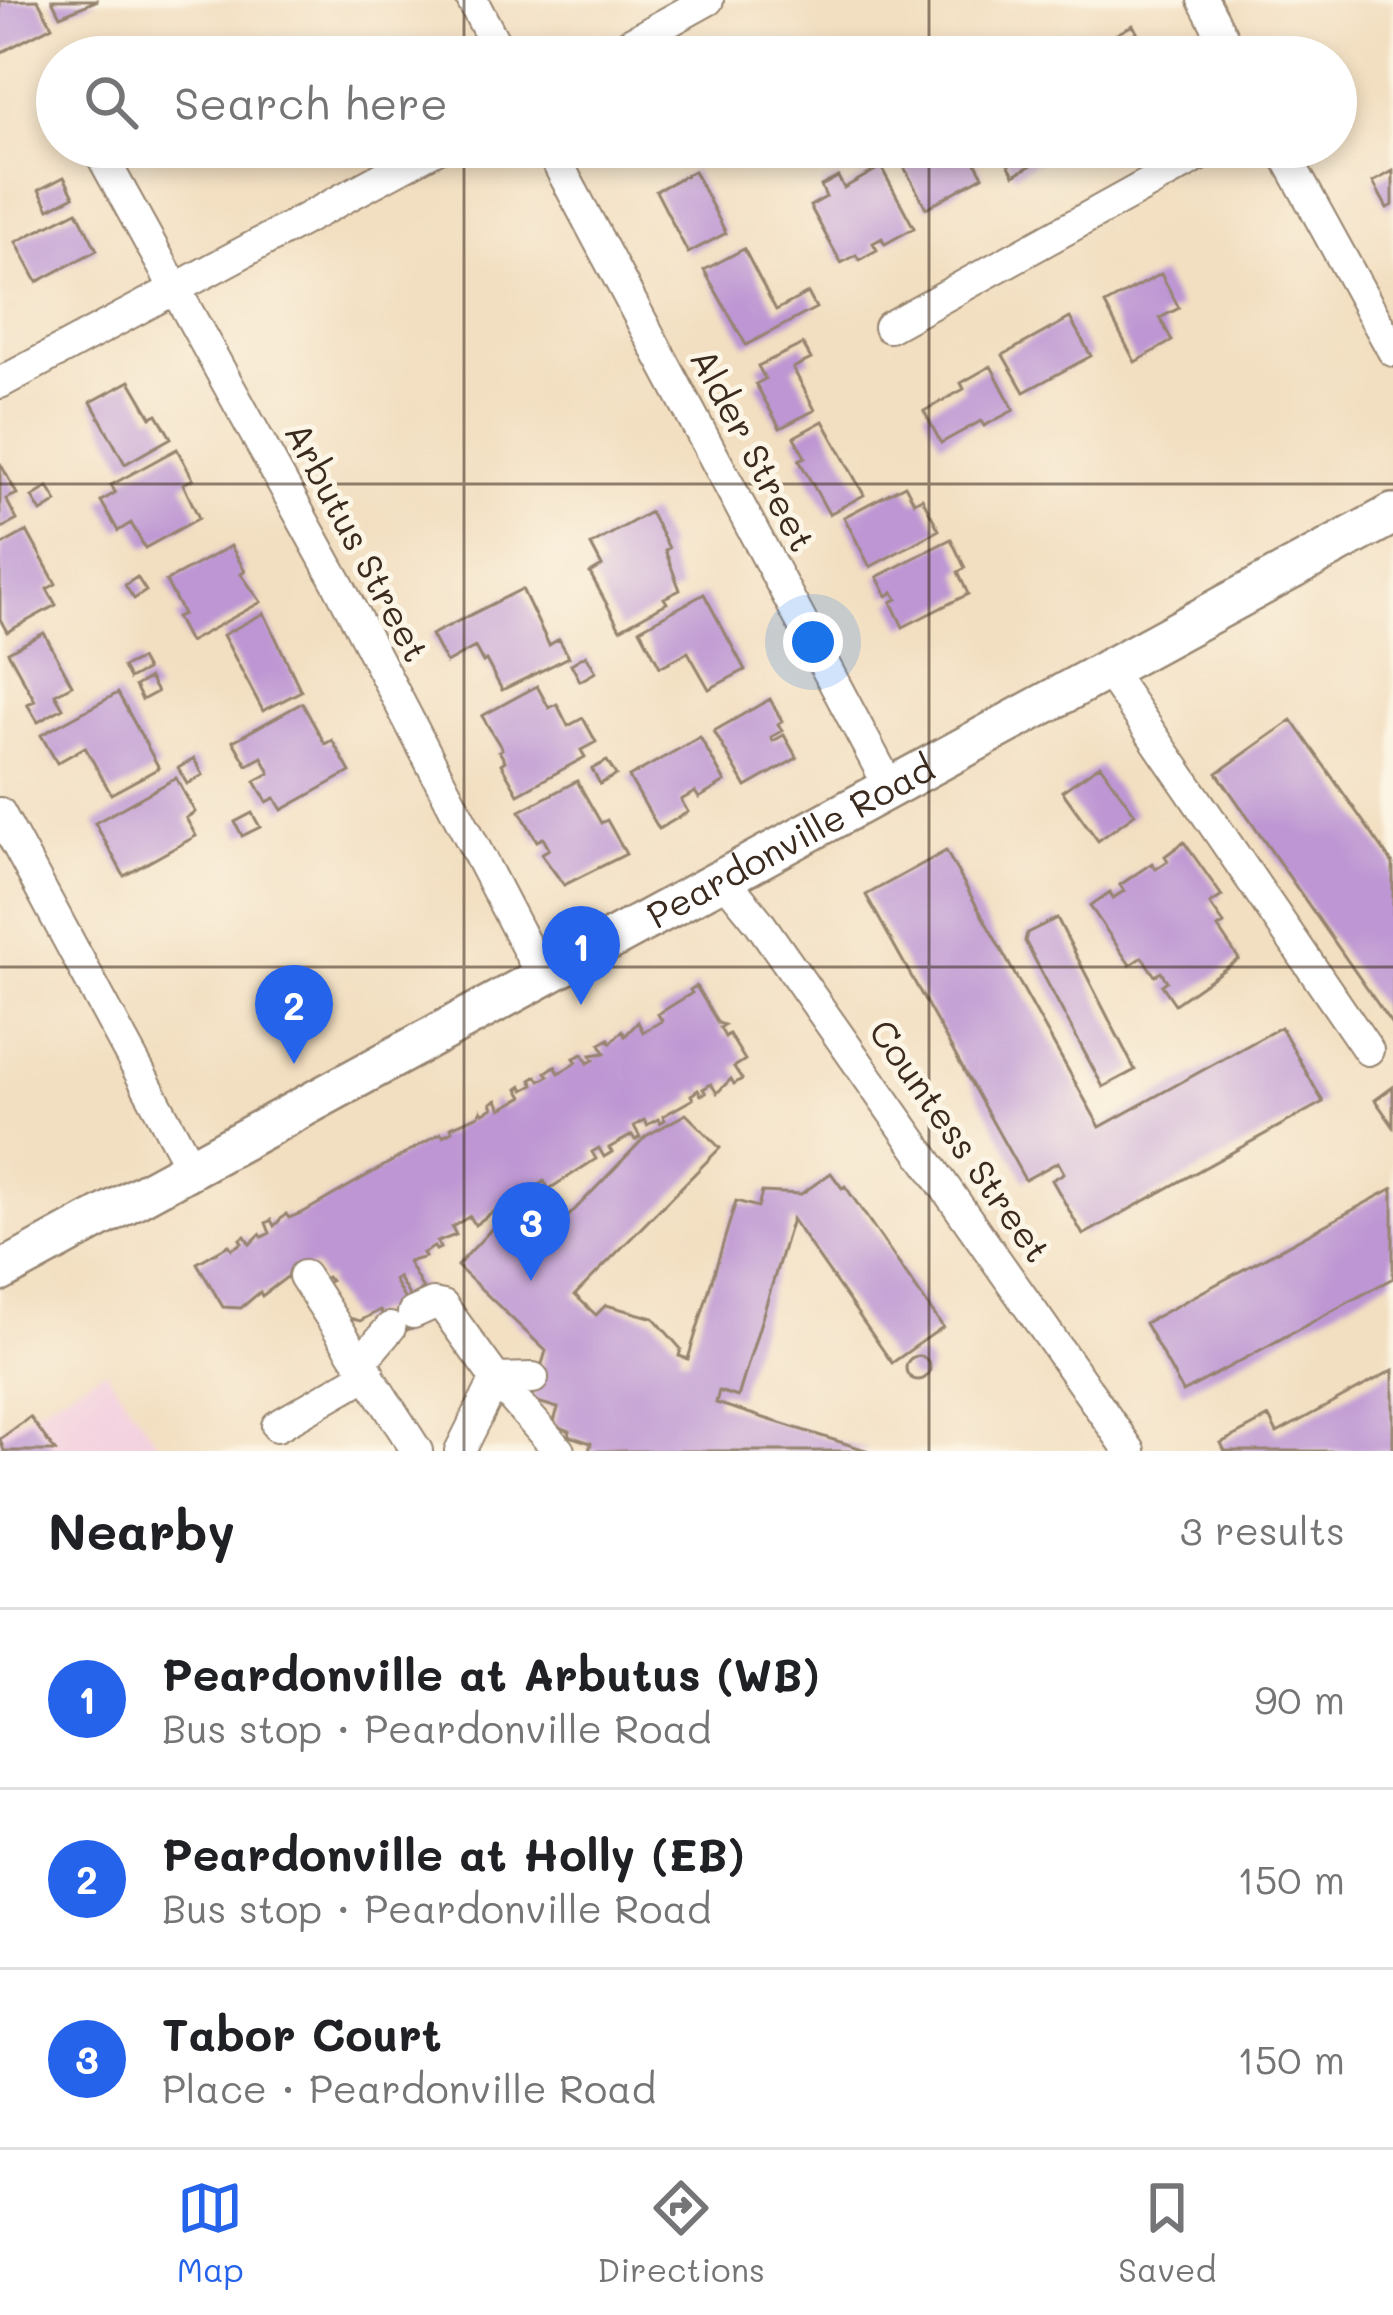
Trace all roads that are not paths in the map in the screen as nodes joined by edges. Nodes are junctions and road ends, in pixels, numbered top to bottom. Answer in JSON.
{"nodes":[{"id":1,"x":472,"y":0,"type":"edge"},
{"id":2,"x":708,"y":0,"type":"edge"},
{"id":3,"x":1203,"y":0,"type":"edge"},
{"id":4,"x":491,"y":36,"type":"edge"},
{"id":5,"x":643,"y":36,"type":"edge"},
{"id":6,"x":1222,"y":36,"type":"edge"},
{"id":7,"x":108,"y":168,"type":"edge"},
{"id":8,"x":400,"y":168,"type":"edge"},
{"id":9,"x":560,"y":168,"type":"edge"},
{"id":10,"x":1177,"y":168,"type":"edge"},
{"id":11,"x":1293,"y":168,"type":"edge"},
{"id":12,"x":173,"y":290,"type":"junction"},
{"id":13,"x":889,"y":327,"type":"dead end"},
{"id":14,"x":1393,"y":351,"type":"edge"},
{"id":15,"x":0,"y":383,"type":"edge"},
{"id":16,"x":1393,"y":514,"type":"edge"},
{"id":17,"x":1107,"y":669,"type":"junction"},
{"id":18,"x":890,"y":788,"type":"junction"},
{"id":19,"x":0,"y":813,"type":"edge"},
{"id":20,"x":724,"y":879,"type":"junction"},
{"id":21,"x":542,"y":977,"type":"junction"},
{"id":22,"x":1368,"y":1051,"type":"dead end"},
{"id":23,"x":192,"y":1170,"type":"junction"},
{"id":24,"x":5,"y":1273,"type":"edge"},
{"id":25,"x":304,"y":1276,"type":"dead end"},
{"id":26,"x":365,"y":1368,"type":"junction"},
{"id":27,"x":532,"y":1378,"type":"dead end"},
{"id":28,"x":496,"y":1379,"type":"junction"},
{"id":29,"x":277,"y":1426,"type":"dead end"},
{"id":30,"x":416,"y":1451,"type":"edge"},
{"id":31,"x":460,"y":1451,"type":"edge"},
{"id":32,"x":559,"y":1451,"type":"edge"},
{"id":33,"x":1130,"y":1451,"type":"edge"}],
"edges":[{"from":1,"to":4,"type":"street"},
{"from":2,"to":5,"type":"street"},
{"from":3,"to":6,"type":"street"},
{"from":7,"to":12,"type":"street","name":"Arbutus Street"},
{"from":8,"to":12,"type":"street"},
{"from":9,"to":18,"type":"street","name":"Alder Street"},
{"from":10,"to":13,"type":"street"},
{"from":11,"to":14,"type":"street"},
{"from":12,"to":15,"type":"street"},
{"from":12,"to":21,"type":"street","name":"Arbutus Street"},
{"from":16,"to":17,"type":"main road","name":"Peardonville Road"},
{"from":17,"to":18,"type":"main road","name":"Peardonville Road"},
{"from":17,"to":22,"type":"street"},
{"from":18,"to":20,"type":"main road","name":"Peardonville Road"},
{"from":19,"to":23,"type":"street"},
{"from":20,"to":21,"type":"main road","name":"Peardonville Road"},
{"from":20,"to":33,"type":"street","name":"Countess Street"},
{"from":21,"to":23,"type":"main road","name":"Peardonville Road"},
{"from":23,"to":24,"type":"main road","name":"Peardonville Road"},
{"from":25,"to":26,"type":"street"},
{"from":26,"to":28,"type":"street"},
{"from":26,"to":29,"type":"street"},
{"from":26,"to":30,"type":"street"},
{"from":27,"to":28,"type":"street"},
{"from":28,"to":31,"type":"street"},
{"from":28,"to":32,"type":"street"}]}
